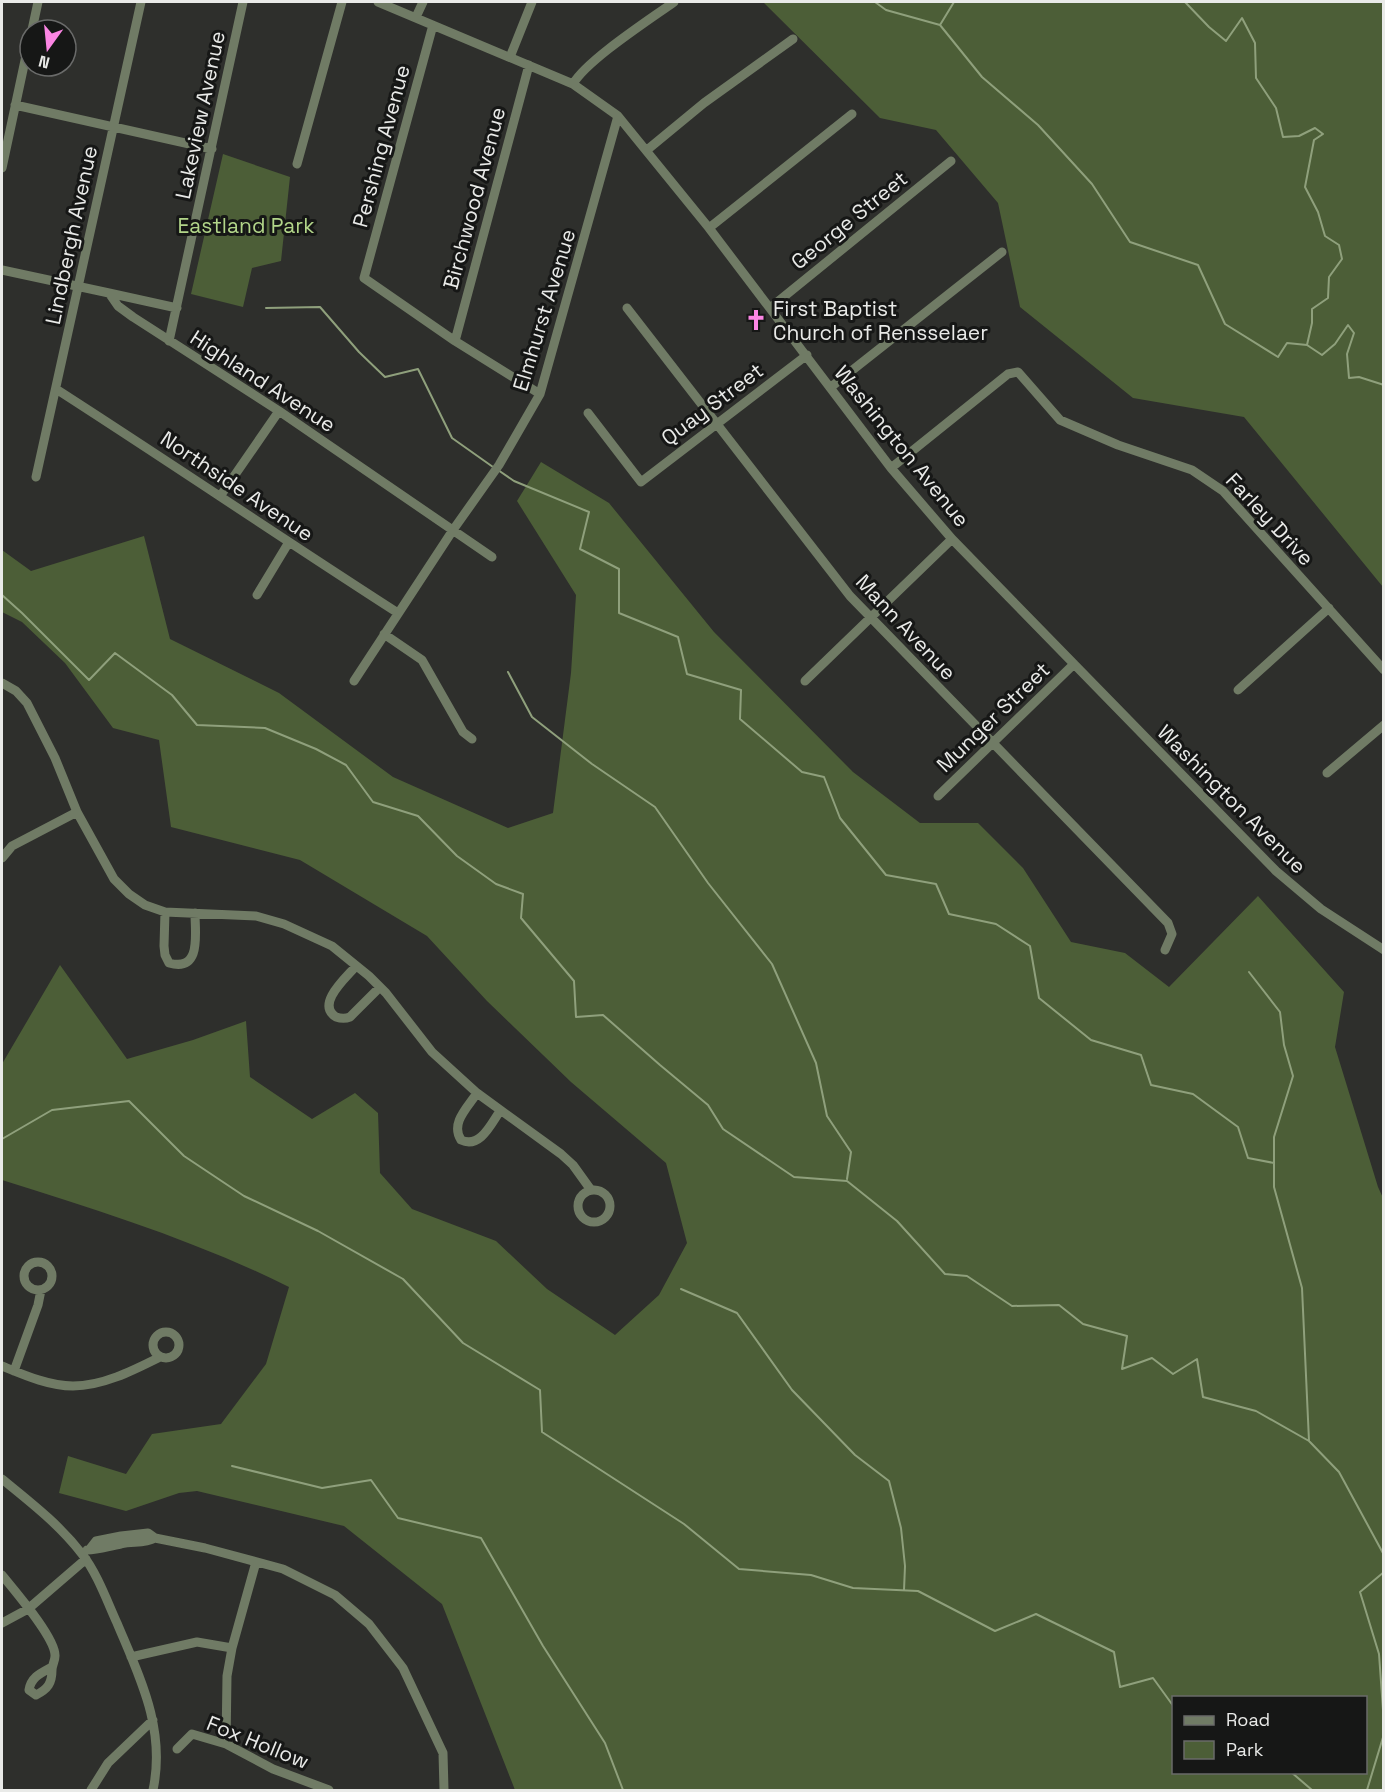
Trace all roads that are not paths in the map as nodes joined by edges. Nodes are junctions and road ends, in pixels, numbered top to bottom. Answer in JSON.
{"nodes":[{"id":1,"x":38,"y":2,"type":"edge"},
{"id":2,"x":141,"y":2,"type":"edge"},
{"id":3,"x":243,"y":2,"type":"edge"},
{"id":4,"x":342,"y":2,"type":"edge"},
{"id":5,"x":378,"y":2,"type":"edge"},
{"id":6,"x":423,"y":2,"type":"edge"},
{"id":7,"x":532,"y":2,"type":"edge"},
{"id":8,"x":674,"y":2,"type":"edge"},
{"id":9,"x":416,"y":17,"type":"junction"},
{"id":10,"x":35,"y":18,"type":"edge"},
{"id":11,"x":433,"y":25,"type":"junction"},
{"id":12,"x":793,"y":39,"type":"dead end"},
{"id":13,"x":510,"y":57,"type":"junction"},
{"id":14,"x":529,"y":65,"type":"junction"},
{"id":15,"x":21,"y":78,"type":"edge"},
{"id":16,"x":573,"y":84,"type":"junction"},
{"id":17,"x":15,"y":105,"type":"junction"},
{"id":18,"x":852,"y":114,"type":"dead end"},
{"id":19,"x":618,"y":116,"type":"junction"},
{"id":20,"x":113,"y":127,"type":"junction"},
{"id":21,"x":212,"y":149,"type":"junction"},
{"id":22,"x":647,"y":150,"type":"junction"},
{"id":23,"x":951,"y":161,"type":"dead end"},
{"id":24,"x":297,"y":164,"type":"dead end"},
{"id":25,"x":2,"y":168,"type":"edge"},
{"id":26,"x":709,"y":228,"type":"junction"},
{"id":27,"x":1002,"y":252,"type":"dead end"},
{"id":28,"x":2,"y":270,"type":"edge"},
{"id":29,"x":78,"y":287,"type":"junction"},
{"id":30,"x":109,"y":293,"type":"junction"},
{"id":31,"x":177,"y":308,"type":"junction"},
{"id":32,"x":627,"y":308,"type":"dead end"},
{"id":33,"x":770,"y":308,"type":"junction"},
{"id":34,"x":170,"y":341,"type":"junction"},
{"id":35,"x":455,"y":341,"type":"junction"},
{"id":36,"x":807,"y":355,"type":"junction"},
{"id":37,"x":831,"y":387,"type":"junction"},
{"id":38,"x":56,"y":389,"type":"junction"},
{"id":39,"x":540,"y":394,"type":"junction"},
{"id":40,"x":279,"y":411,"type":"junction"},
{"id":41,"x":588,"y":413,"type":"dead end"},
{"id":42,"x":717,"y":423,"type":"junction"},
{"id":43,"x":891,"y":468,"type":"junction"},
{"id":44,"x":36,"y":477,"type":"dead end"},
{"id":45,"x":221,"y":495,"type":"junction"},
{"id":46,"x":453,"y":530,"type":"junction"},
{"id":47,"x":952,"y":539,"type":"junction"},
{"id":48,"x":289,"y":543,"type":"junction"},
{"id":49,"x":492,"y":557,"type":"dead end"},
{"id":50,"x":257,"y":595,"type":"dead end"},
{"id":51,"x":1329,"y":608,"type":"junction"},
{"id":52,"x":398,"y":613,"type":"junction"},
{"id":53,"x":871,"y":619,"type":"junction"},
{"id":54,"x":384,"y":634,"type":"junction"},
{"id":55,"x":1074,"y":664,"type":"junction"},
{"id":56,"x":1383,"y":670,"type":"edge"},
{"id":57,"x":354,"y":681,"type":"dead end"},
{"id":58,"x":806,"y":681,"type":"dead end"},
{"id":59,"x":2,"y":683,"type":"edge"},
{"id":60,"x":1238,"y":690,"type":"dead end"},
{"id":61,"x":1383,"y":725,"type":"edge"},
{"id":62,"x":472,"y":739,"type":"dead end"},
{"id":63,"x":993,"y":743,"type":"junction"},
{"id":64,"x":1327,"y":773,"type":"dead end"},
{"id":65,"x":938,"y":796,"type":"dead end"},
{"id":66,"x":77,"y":812,"type":"junction"},
{"id":67,"x":2,"y":858,"type":"edge"},
{"id":68,"x":165,"y":912,"type":"junction"},
{"id":69,"x":195,"y":913,"type":"junction"},
{"id":70,"x":1165,"y":950,"type":"dead end"},
{"id":71,"x":1383,"y":950,"type":"edge"},
{"id":72,"x":356,"y":966,"type":"junction"},
{"id":73,"x":380,"y":987,"type":"junction"},
{"id":74,"x":477,"y":1093,"type":"junction"},
{"id":75,"x":500,"y":1111,"type":"junction"},
{"id":76,"x":591,"y":1190,"type":"dead end"},
{"id":77,"x":41,"y":1290,"type":"dead end"},
{"id":78,"x":160,"y":1357,"type":"dead end"},
{"id":79,"x":2,"y":1366,"type":"edge"},
{"id":80,"x":14,"y":1371,"type":"junction"},
{"id":81,"x":2,"y":1479,"type":"edge"},
{"id":82,"x":86,"y":1554,"type":"junction"},
{"id":83,"x":256,"y":1562,"type":"junction"},
{"id":84,"x":2,"y":1575,"type":"edge"},
{"id":85,"x":28,"y":1609,"type":"junction"},
{"id":86,"x":2,"y":1623,"type":"edge"},
{"id":87,"x":232,"y":1648,"type":"junction"},
{"id":88,"x":131,"y":1657,"type":"junction"},
{"id":89,"x":52,"y":1666,"type":"dead end"},
{"id":90,"x":153,"y":1720,"type":"junction"},
{"id":91,"x":226,"y":1744,"type":"junction"},
{"id":92,"x":177,"y":1749,"type":"dead end"},
{"id":93,"x":91,"y":1791,"type":"edge"},
{"id":94,"x":153,"y":1791,"type":"edge"},
{"id":95,"x":329,"y":1791,"type":"edge"},
{"id":96,"x":444,"y":1791,"type":"edge"}],
"edges":[{"from":1,"to":10,"type":"street"},
{"from":2,"to":20,"type":"street","name":"Lindbergh Avenue"},
{"from":3,"to":21,"type":"street","name":"Lakeview Avenue"},
{"from":4,"to":24,"type":"street"},
{"from":5,"to":9,"type":"street","name":"Washington Avenue"},
{"from":6,"to":9,"type":"street"},
{"from":7,"to":13,"type":"street"},
{"from":8,"to":16,"type":"street"},
{"from":9,"to":11,"type":"street","name":"Washington Avenue"},
{"from":11,"to":13,"type":"street","name":"Washington Avenue"},
{"from":11,"to":35,"type":"street","name":"Pershing Avenue"},
{"from":12,"to":22,"type":"street"},
{"from":13,"to":14,"type":"street","name":"Washington Avenue"},
{"from":14,"to":16,"type":"street","name":"Washington Avenue"},
{"from":14,"to":35,"type":"street","name":"Birchwood Avenue"},
{"from":15,"to":17,"type":"street"},
{"from":16,"to":19,"type":"street","name":"Washington Avenue"},
{"from":17,"to":20,"type":"street"},
{"from":17,"to":25,"type":"street"},
{"from":18,"to":26,"type":"street"},
{"from":19,"to":22,"type":"street","name":"Washington Avenue"},
{"from":19,"to":39,"type":"street","name":"Elmhurst Avenue"},
{"from":20,"to":21,"type":"street"},
{"from":20,"to":29,"type":"street","name":"Lindbergh Avenue"},
{"from":21,"to":31,"type":"street","name":"Lakeview Avenue"},
{"from":22,"to":26,"type":"street","name":"Washington Avenue"},
{"from":23,"to":33,"type":"street","name":"George Street"},
{"from":26,"to":33,"type":"street","name":"Washington Avenue"},
{"from":27,"to":37,"type":"street"},
{"from":28,"to":29,"type":"street"},
{"from":29,"to":30,"type":"street"},
{"from":29,"to":38,"type":"street","name":"Lindbergh Avenue"},
{"from":30,"to":31,"type":"street"},
{"from":30,"to":34,"type":"street","name":"Highland Avenue"},
{"from":31,"to":34,"type":"street","name":"Lakeview Avenue"},
{"from":32,"to":42,"type":"street","name":"Mann Avenue"},
{"from":33,"to":36,"type":"street","name":"Washington Avenue"},
{"from":34,"to":40,"type":"street","name":"Highland Avenue"},
{"from":35,"to":39,"type":"street"},
{"from":36,"to":37,"type":"street","name":"Washington Avenue"},
{"from":36,"to":42,"type":"street","name":"Quay Street"},
{"from":37,"to":43,"type":"street","name":"Washington Avenue"},
{"from":38,"to":44,"type":"street","name":"Lindbergh Avenue"},
{"from":38,"to":45,"type":"street","name":"Northside Avenue"},
{"from":39,"to":46,"type":"street","name":"Elmhurst Avenue"},
{"from":40,"to":45,"type":"street"},
{"from":40,"to":46,"type":"street","name":"Highland Avenue"},
{"from":41,"to":42,"type":"street","name":"Quay Street"},
{"from":42,"to":53,"type":"street","name":"Mann Avenue"},
{"from":43,"to":47,"type":"street","name":"Washington Avenue"},
{"from":43,"to":51,"type":"street","name":"Farley Drive"},
{"from":45,"to":48,"type":"street","name":"Northside Avenue"},
{"from":46,"to":49,"type":"street","name":"Highland Avenue"},
{"from":46,"to":52,"type":"street","name":"Elmhurst Avenue"},
{"from":47,"to":53,"type":"street"},
{"from":47,"to":55,"type":"street","name":"Washington Avenue"},
{"from":48,"to":50,"type":"street"},
{"from":48,"to":52,"type":"street","name":"Northside Avenue"},
{"from":51,"to":56,"type":"street","name":"Farley Drive"},
{"from":51,"to":60,"type":"street"},
{"from":52,"to":54,"type":"street","name":"Elmhurst Avenue"},
{"from":53,"to":58,"type":"street"},
{"from":53,"to":63,"type":"street","name":"Mann Avenue"},
{"from":54,"to":57,"type":"street","name":"Elmhurst Avenue"},
{"from":54,"to":62,"type":"street"},
{"from":55,"to":63,"type":"street","name":"Munger Street"},
{"from":55,"to":71,"type":"street","name":"Washington Avenue"},
{"from":59,"to":66,"type":"street"},
{"from":61,"to":64,"type":"street"},
{"from":63,"to":65,"type":"street","name":"Munger Street"},
{"from":63,"to":70,"type":"street","name":"Mann Avenue"},
{"from":66,"to":67,"type":"street"},
{"from":66,"to":68,"type":"street"},
{"from":68,"to":69,"type":"street"},
{"from":68,"to":69,"type":"street"},
{"from":69,"to":72,"type":"street"},
{"from":72,"to":73,"type":"street"},
{"from":72,"to":73,"type":"street"},
{"from":73,"to":74,"type":"street"},
{"from":74,"to":75,"type":"street"},
{"from":74,"to":75,"type":"street"},
{"from":75,"to":76,"type":"street"},
{"from":77,"to":80,"type":"street"},
{"from":78,"to":80,"type":"street"},
{"from":79,"to":80,"type":"street"},
{"from":81,"to":82,"type":"street"},
{"from":82,"to":83,"type":"street"},
{"from":82,"to":85,"type":"street"},
{"from":82,"to":88,"type":"street"},
{"from":83,"to":87,"type":"street"},
{"from":83,"to":96,"type":"street"},
{"from":84,"to":85,"type":"street"},
{"from":85,"to":86,"type":"street"},
{"from":85,"to":89,"type":"street"},
{"from":87,"to":88,"type":"street"},
{"from":87,"to":91,"type":"street"},
{"from":88,"to":90,"type":"street"},
{"from":90,"to":93,"type":"street"},
{"from":90,"to":94,"type":"street"},
{"from":91,"to":92,"type":"street","name":"Fox Hollow"},
{"from":91,"to":95,"type":"street","name":"Fox Hollow"}]}
